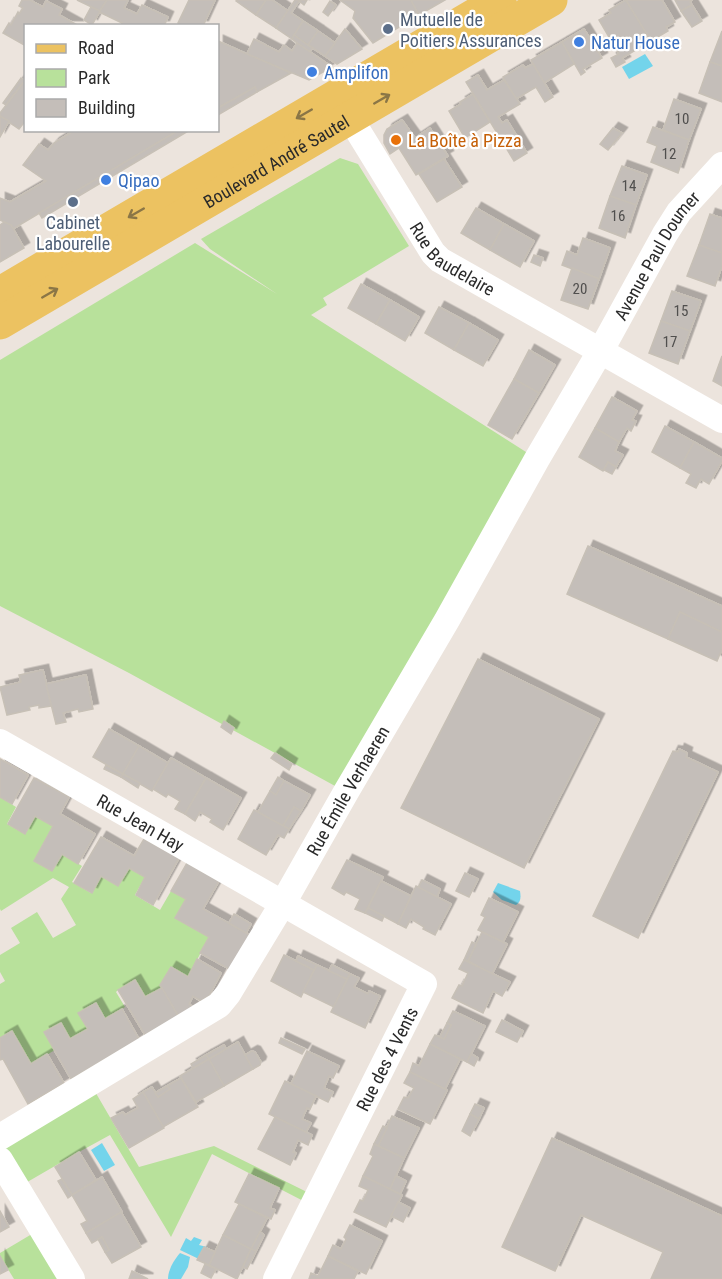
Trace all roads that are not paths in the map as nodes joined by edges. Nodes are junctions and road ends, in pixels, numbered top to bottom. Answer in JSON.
{"nodes":[{"id":1,"x":500,"y":0,"type":"edge"},
{"id":2,"x":551,"y":0,"type":"edge"},
{"id":3,"x":350,"y":118,"type":"junction"},
{"id":4,"x":722,"y":165,"type":"edge"},
{"id":5,"x":0,"y":293,"type":"edge"},
{"id":6,"x":0,"y":323,"type":"edge"},
{"id":7,"x":600,"y":352,"type":"junction"},
{"id":8,"x":722,"y":420,"type":"edge"},
{"id":9,"x":0,"y":741,"type":"edge"},
{"id":10,"x":283,"y":903,"type":"junction"},
{"id":11,"x":0,"y":1137,"type":"edge"},
{"id":12,"x":0,"y":1160,"type":"edge"},
{"id":13,"x":72,"y":1279,"type":"edge"},
{"id":14,"x":276,"y":1279,"type":"edge"}],
"edges":[{"from":1,"to":5,"type":"main road","name":"Boulevard André Sautel","one_way":true},
{"from":3,"to":2,"type":"main road","name":"Boulevard André Sautel","one_way":true},
{"from":6,"to":3,"type":"main road","name":"Boulevard André Sautel","one_way":true},
{"from":3,"to":7,"type":"street","name":"Rue Baudelaire"},
{"from":4,"to":7,"type":"street","name":"Avenue Paul Doumer"},
{"from":7,"to":8,"type":"street","name":"Rue Baudelaire"},
{"from":7,"to":10,"type":"street","name":"Rue Émile Verhaeren"},
{"from":9,"to":10,"type":"street","name":"Rue Jean Hay"},
{"from":10,"to":11,"type":"street","name":"Rue Émile Verhaeren"},
{"from":10,"to":14,"type":"street","name":"Rue des 4 Vents"},
{"from":12,"to":13,"type":"street"}]}
